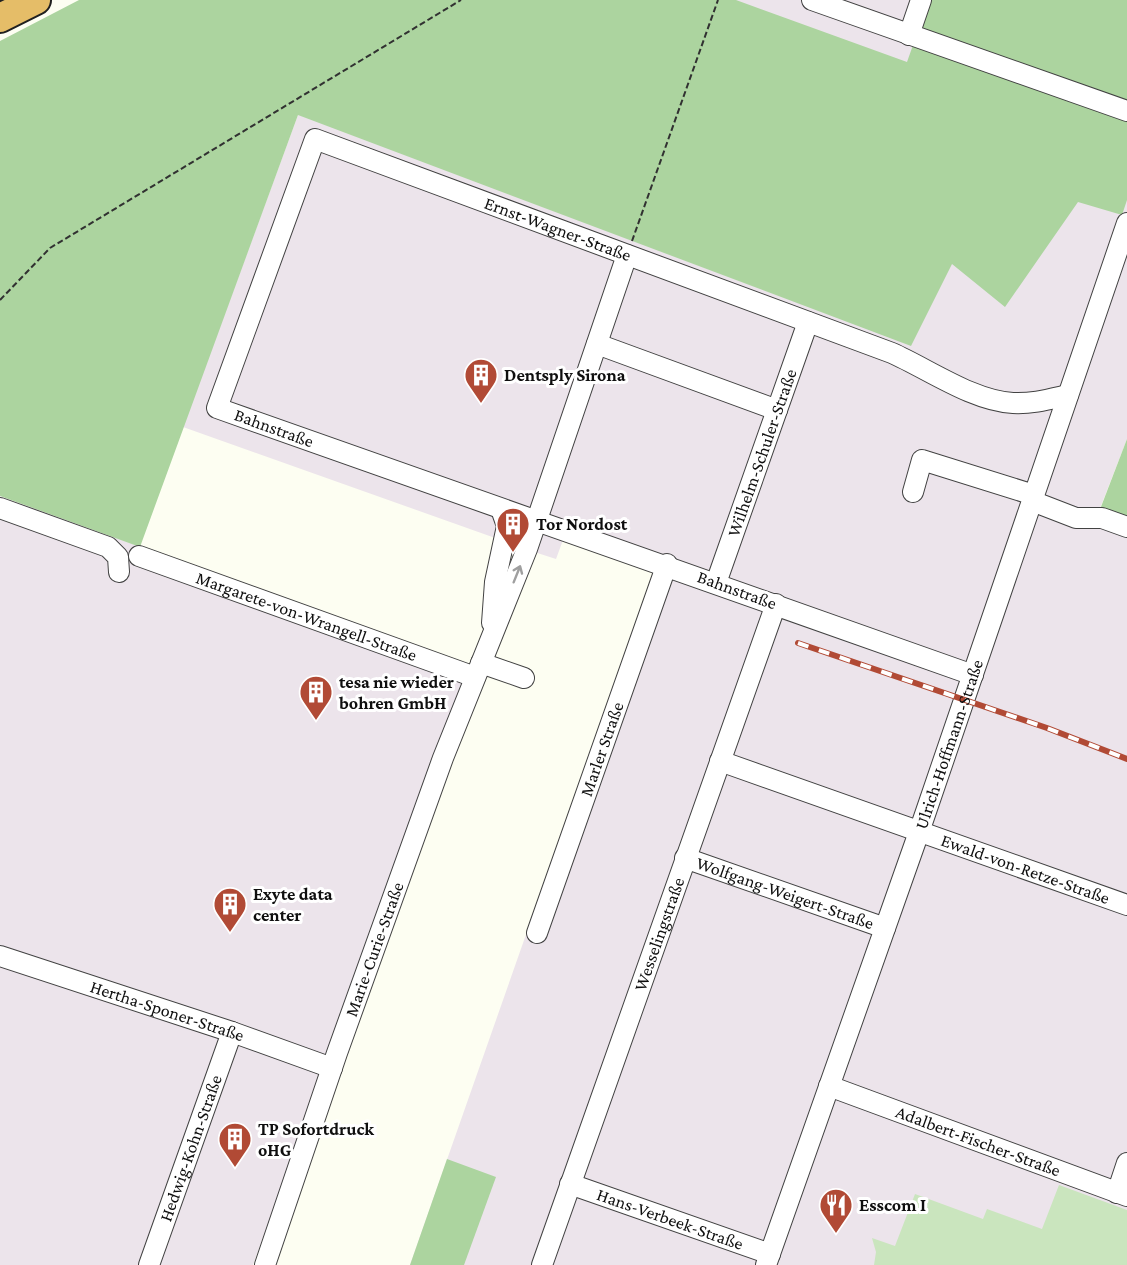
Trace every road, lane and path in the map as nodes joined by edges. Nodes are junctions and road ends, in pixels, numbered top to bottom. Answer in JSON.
{"nodes":[{"id":1,"x":36,"y":0,"type":"edge"},
{"id":2,"x":461,"y":0,"type":"edge"},
{"id":3,"x":718,"y":0,"type":"edge"},
{"id":4,"x":812,"y":0,"type":"edge"},
{"id":5,"x":921,"y":0,"type":"edge"},
{"id":6,"x":851,"y":7,"type":"edge"},
{"id":7,"x":0,"y":18,"type":"edge"},
{"id":8,"x":909,"y":35,"type":"junction"},
{"id":9,"x":1127,"y":111,"type":"edge"},
{"id":10,"x":1127,"y":223,"type":"edge"},
{"id":11,"x":627,"y":255,"type":"junction"},
{"id":12,"x":0,"y":300,"type":"edge"},
{"id":13,"x":808,"y":322,"type":"junction"},
{"id":14,"x":597,"y":344,"type":"junction"},
{"id":15,"x":1068,"y":395,"type":"junction"},
{"id":16,"x":217,"y":408,"type":"joint"},
{"id":17,"x":777,"y":410,"type":"junction"},
{"id":18,"x":913,"y":492,"type":"dead end"},
{"id":19,"x":1033,"y":498,"type":"junction"},
{"id":20,"x":0,"y":508,"type":"edge"},
{"id":21,"x":501,"y":508,"type":"junction"},
{"id":22,"x":537,"y":521,"type":"junction"},
{"id":23,"x":1127,"y":527,"type":"edge"},
{"id":24,"x":139,"y":556,"type":"dead end"},
{"id":25,"x":667,"y":564,"type":"junction"},
{"id":26,"x":119,"y":572,"type":"dead end"},
{"id":27,"x":716,"y":583,"type":"junction"},
{"id":28,"x":776,"y":604,"type":"junction"},
{"id":29,"x":492,"y":637,"type":"junction"},
{"id":30,"x":478,"y":670,"type":"junction"},
{"id":31,"x":973,"y":675,"type":"junction"},
{"id":32,"x":524,"y":678,"type":"dead end"},
{"id":33,"x":720,"y":761,"type":"junction"},
{"id":34,"x":919,"y":832,"type":"junction"},
{"id":35,"x":685,"y":858,"type":"junction"},
{"id":36,"x":1127,"y":906,"type":"edge"},
{"id":37,"x":885,"y":928,"type":"junction"},
{"id":38,"x":537,"y":933,"type":"dead end"},
{"id":39,"x":0,"y":956,"type":"edge"},
{"id":40,"x":232,"y":1032,"type":"junction"},
{"id":41,"x":332,"y":1068,"type":"junction"},
{"id":42,"x":829,"y":1086,"type":"junction"},
{"id":43,"x":1127,"y":1163,"type":"edge"},
{"id":44,"x":570,"y":1184,"type":"junction"},
{"id":45,"x":1122,"y":1195,"type":"edge"},
{"id":46,"x":768,"y":1260,"type":"edge"},
{"id":47,"x":149,"y":1265,"type":"edge"},
{"id":48,"x":265,"y":1265,"type":"edge"},
{"id":49,"x":542,"y":1265,"type":"edge"}],
"edges":[{"from":1,"to":7,"type":"highway"},
{"from":2,"to":12,"type":"path"},
{"from":3,"to":11,"type":"path"},
{"from":4,"to":6,"type":"street"},
{"from":5,"to":8,"type":"street"},
{"from":6,"to":8,"type":"street"},
{"from":8,"to":9,"type":"street"},
{"from":10,"to":15,"type":"street","name":"Ulrich-Hoffmann-Straße"},
{"from":11,"to":13,"type":"street","name":"Ernst-Wagner-Straße"},
{"from":11,"to":14,"type":"street"},
{"from":11,"to":16,"type":"street","name":"Ernst-Wagner-Straße"},
{"from":13,"to":15,"type":"street","name":"Ernst-Wagner-Straße"},
{"from":13,"to":17,"type":"street","name":"Wilhelm-Schuler-Straße"},
{"from":14,"to":17,"type":"street"},
{"from":14,"to":22,"type":"street"},
{"from":15,"to":19,"type":"street","name":"Ulrich-Hoffmann-Straße"},
{"from":16,"to":21,"type":"street","name":"Bahnstraße"},
{"from":17,"to":27,"type":"street","name":"Wilhelm-Schuler-Straße"},
{"from":18,"to":19,"type":"street"},
{"from":19,"to":23,"type":"street"},
{"from":19,"to":31,"type":"street","name":"Ulrich-Hoffmann-Straße"},
{"from":20,"to":26,"type":"street"},
{"from":21,"to":22,"type":"street","name":"Bahnstraße"},
{"from":21,"to":29,"type":"street"},
{"from":22,"to":25,"type":"street","name":"Bahnstraße"},
{"from":29,"to":22,"type":"street","name":"Marie-Curie-Straße","one_way":true},
{"from":24,"to":30,"type":"street","name":"Margarete-von-Wrangell-Straße"},
{"from":25,"to":27,"type":"street","name":"Bahnstraße"},
{"from":25,"to":38,"type":"street","name":"Marler Straße"},
{"from":27,"to":28,"type":"street","name":"Bahnstraße"},
{"from":28,"to":31,"type":"street","name":"Bahnstraße"},
{"from":28,"to":33,"type":"street","name":"Wesselingstraße"},
{"from":29,"to":30,"type":"street","name":"Marie-Curie-Straße"},
{"from":30,"to":32,"type":"street","name":"Margarete-von-Wrangell-Straße"},
{"from":30,"to":41,"type":"street","name":"Marie-Curie-Straße"},
{"from":31,"to":34,"type":"street","name":"Ulrich-Hoffmann-Straße"},
{"from":33,"to":34,"type":"street","name":"Ewald-von-Retze-Straße"},
{"from":33,"to":35,"type":"street","name":"Wesselingstraße"},
{"from":34,"to":36,"type":"street","name":"Ewald-von-Retze-Straße"},
{"from":34,"to":37,"type":"street","name":"Ulrich-Hoffmann-Straße"},
{"from":35,"to":37,"type":"street","name":"Wolfgang-Weigert-Straße"},
{"from":35,"to":44,"type":"street","name":"Wesselingstraße"},
{"from":37,"to":42,"type":"street","name":"Ulrich-Hoffmann-Straße"},
{"from":39,"to":40,"type":"street","name":"Hertha-Sponer-Straße"},
{"from":40,"to":41,"type":"street","name":"Hertha-Sponer-Straße"},
{"from":40,"to":47,"type":"street","name":"Hedwig-Kohn-Straße"},
{"from":41,"to":48,"type":"street","name":"Marie-Curie-Straße"},
{"from":42,"to":45,"type":"street","name":"Adalbert-Fischer-Straße"},
{"from":42,"to":46,"type":"street","name":"Ulrich-Hoffmann-Straße"},
{"from":43,"to":45,"type":"street"},
{"from":44,"to":46,"type":"street","name":"Hans-Verbeek-Straße"},
{"from":44,"to":49,"type":"street","name":"Wesselingstraße"}]}
